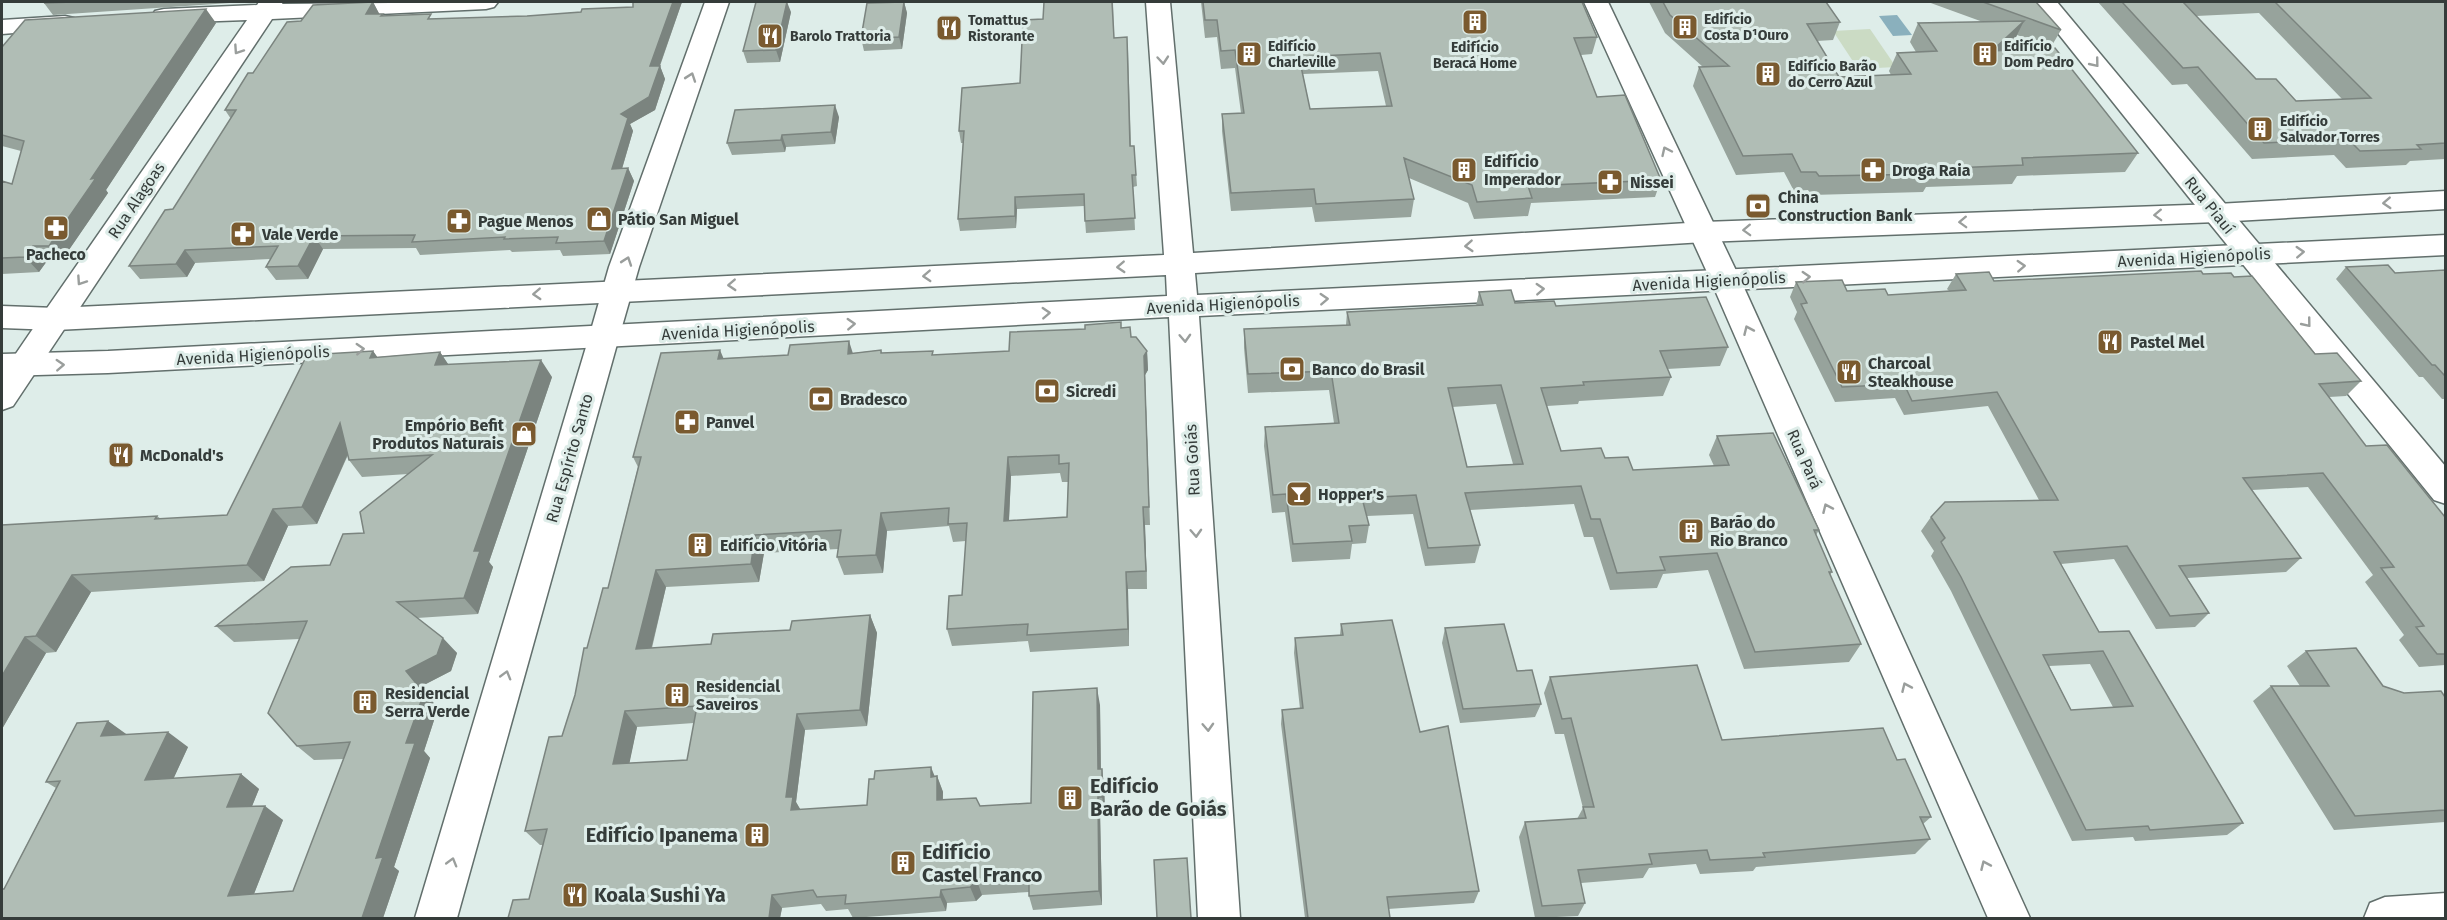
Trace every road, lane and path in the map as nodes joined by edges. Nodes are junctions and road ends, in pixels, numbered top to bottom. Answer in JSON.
{"nodes":[{"id":1,"x":486,"y":2,"type":"edge"},
{"id":2,"x":717,"y":2,"type":"edge"},
{"id":3,"x":1158,"y":2,"type":"edge"},
{"id":4,"x":1596,"y":2,"type":"edge"},
{"id":5,"x":2045,"y":2,"type":"edge"},
{"id":6,"x":268,"y":6,"type":"edge"},
{"id":7,"x":145,"y":18,"type":"edge"},
{"id":8,"x":85,"y":21,"type":"edge"},
{"id":9,"x":2,"y":27,"type":"edge"},
{"id":10,"x":2445,"y":200,"type":"edge"},
{"id":11,"x":2217,"y":213,"type":"junction"},
{"id":12,"x":1704,"y":232,"type":"junction"},
{"id":13,"x":2445,"y":245,"type":"edge"},
{"id":14,"x":2251,"y":254,"type":"junction"},
{"id":15,"x":1180,"y":264,"type":"junction"},
{"id":16,"x":1726,"y":281,"type":"junction"},
{"id":17,"x":617,"y":290,"type":"junction"},
{"id":18,"x":1183,"y":306,"type":"junction"},
{"id":19,"x":2,"y":317,"type":"edge"},
{"id":20,"x":56,"y":319,"type":"junction"},
{"id":21,"x":604,"y":337,"type":"junction"},
{"id":22,"x":12,"y":365,"type":"edge"},
{"id":23,"x":2,"y":398,"type":"edge"},
{"id":24,"x":2445,"y":490,"type":"edge"},
{"id":25,"x":2445,"y":914,"type":"edge"},
{"id":26,"x":436,"y":918,"type":"edge"},
{"id":27,"x":1219,"y":918,"type":"edge"},
{"id":28,"x":2009,"y":918,"type":"edge"},
{"id":29,"x":2385,"y":918,"type":"edge"}],
"edges":[{"from":1,"to":6,"type":"main road"},
{"from":17,"to":2,"type":"main road","name":"Rua Espírito Santo","one_way":true},
{"from":3,"to":15,"type":"main road","name":"Rua Goiás","one_way":true},
{"from":12,"to":4,"type":"main road","name":"Rua Pará","one_way":true},
{"from":5,"to":11,"type":"main road","name":"Rua Piauí","one_way":true},
{"from":6,"to":7,"type":"main road"},
{"from":6,"to":20,"type":"main road","name":"Rua Alagoas","one_way":true},
{"from":8,"to":9,"type":"main road"},
{"from":10,"to":11,"type":"main road","one_way":true},
{"from":11,"to":12,"type":"main road","one_way":true},
{"from":11,"to":14,"type":"main road","name":"Rua Piauí"},
{"from":12,"to":15,"type":"main road","one_way":true},
{"from":12,"to":16,"type":"main road","name":"Rua Pará"},
{"from":14,"to":13,"type":"main road","name":"Avenida Higienópolis","one_way":true},
{"from":16,"to":14,"type":"main road","name":"Avenida Higienópolis","one_way":true},
{"from":14,"to":24,"type":"main road","name":"Rua Piauí","one_way":true},
{"from":15,"to":17,"type":"main road","one_way":true},
{"from":15,"to":18,"type":"main road","name":"Rua Goiás"},
{"from":18,"to":16,"type":"main road","name":"Avenida Higienópolis","one_way":true},
{"from":28,"to":16,"type":"main road","name":"Rua Pará","one_way":true},
{"from":17,"to":20,"type":"main road","one_way":true},
{"from":17,"to":21,"type":"main road","name":"Rua Espírito Santo"},
{"from":21,"to":18,"type":"main road","name":"Avenida Higienópolis","one_way":true},
{"from":18,"to":27,"type":"main road","name":"Rua Goiás","one_way":true},
{"from":19,"to":20,"type":"main road"},
{"from":20,"to":22,"type":"main road","name":"Rua Alagoas"},
{"from":22,"to":21,"type":"main road","name":"Avenida Higienópolis","one_way":true},
{"from":26,"to":21,"type":"main road","name":"Rua Espírito Santo","one_way":true},
{"from":22,"to":23,"type":"main road","name":"Rua Alagoas"},
{"from":25,"to":29,"type":"main road"}]}
